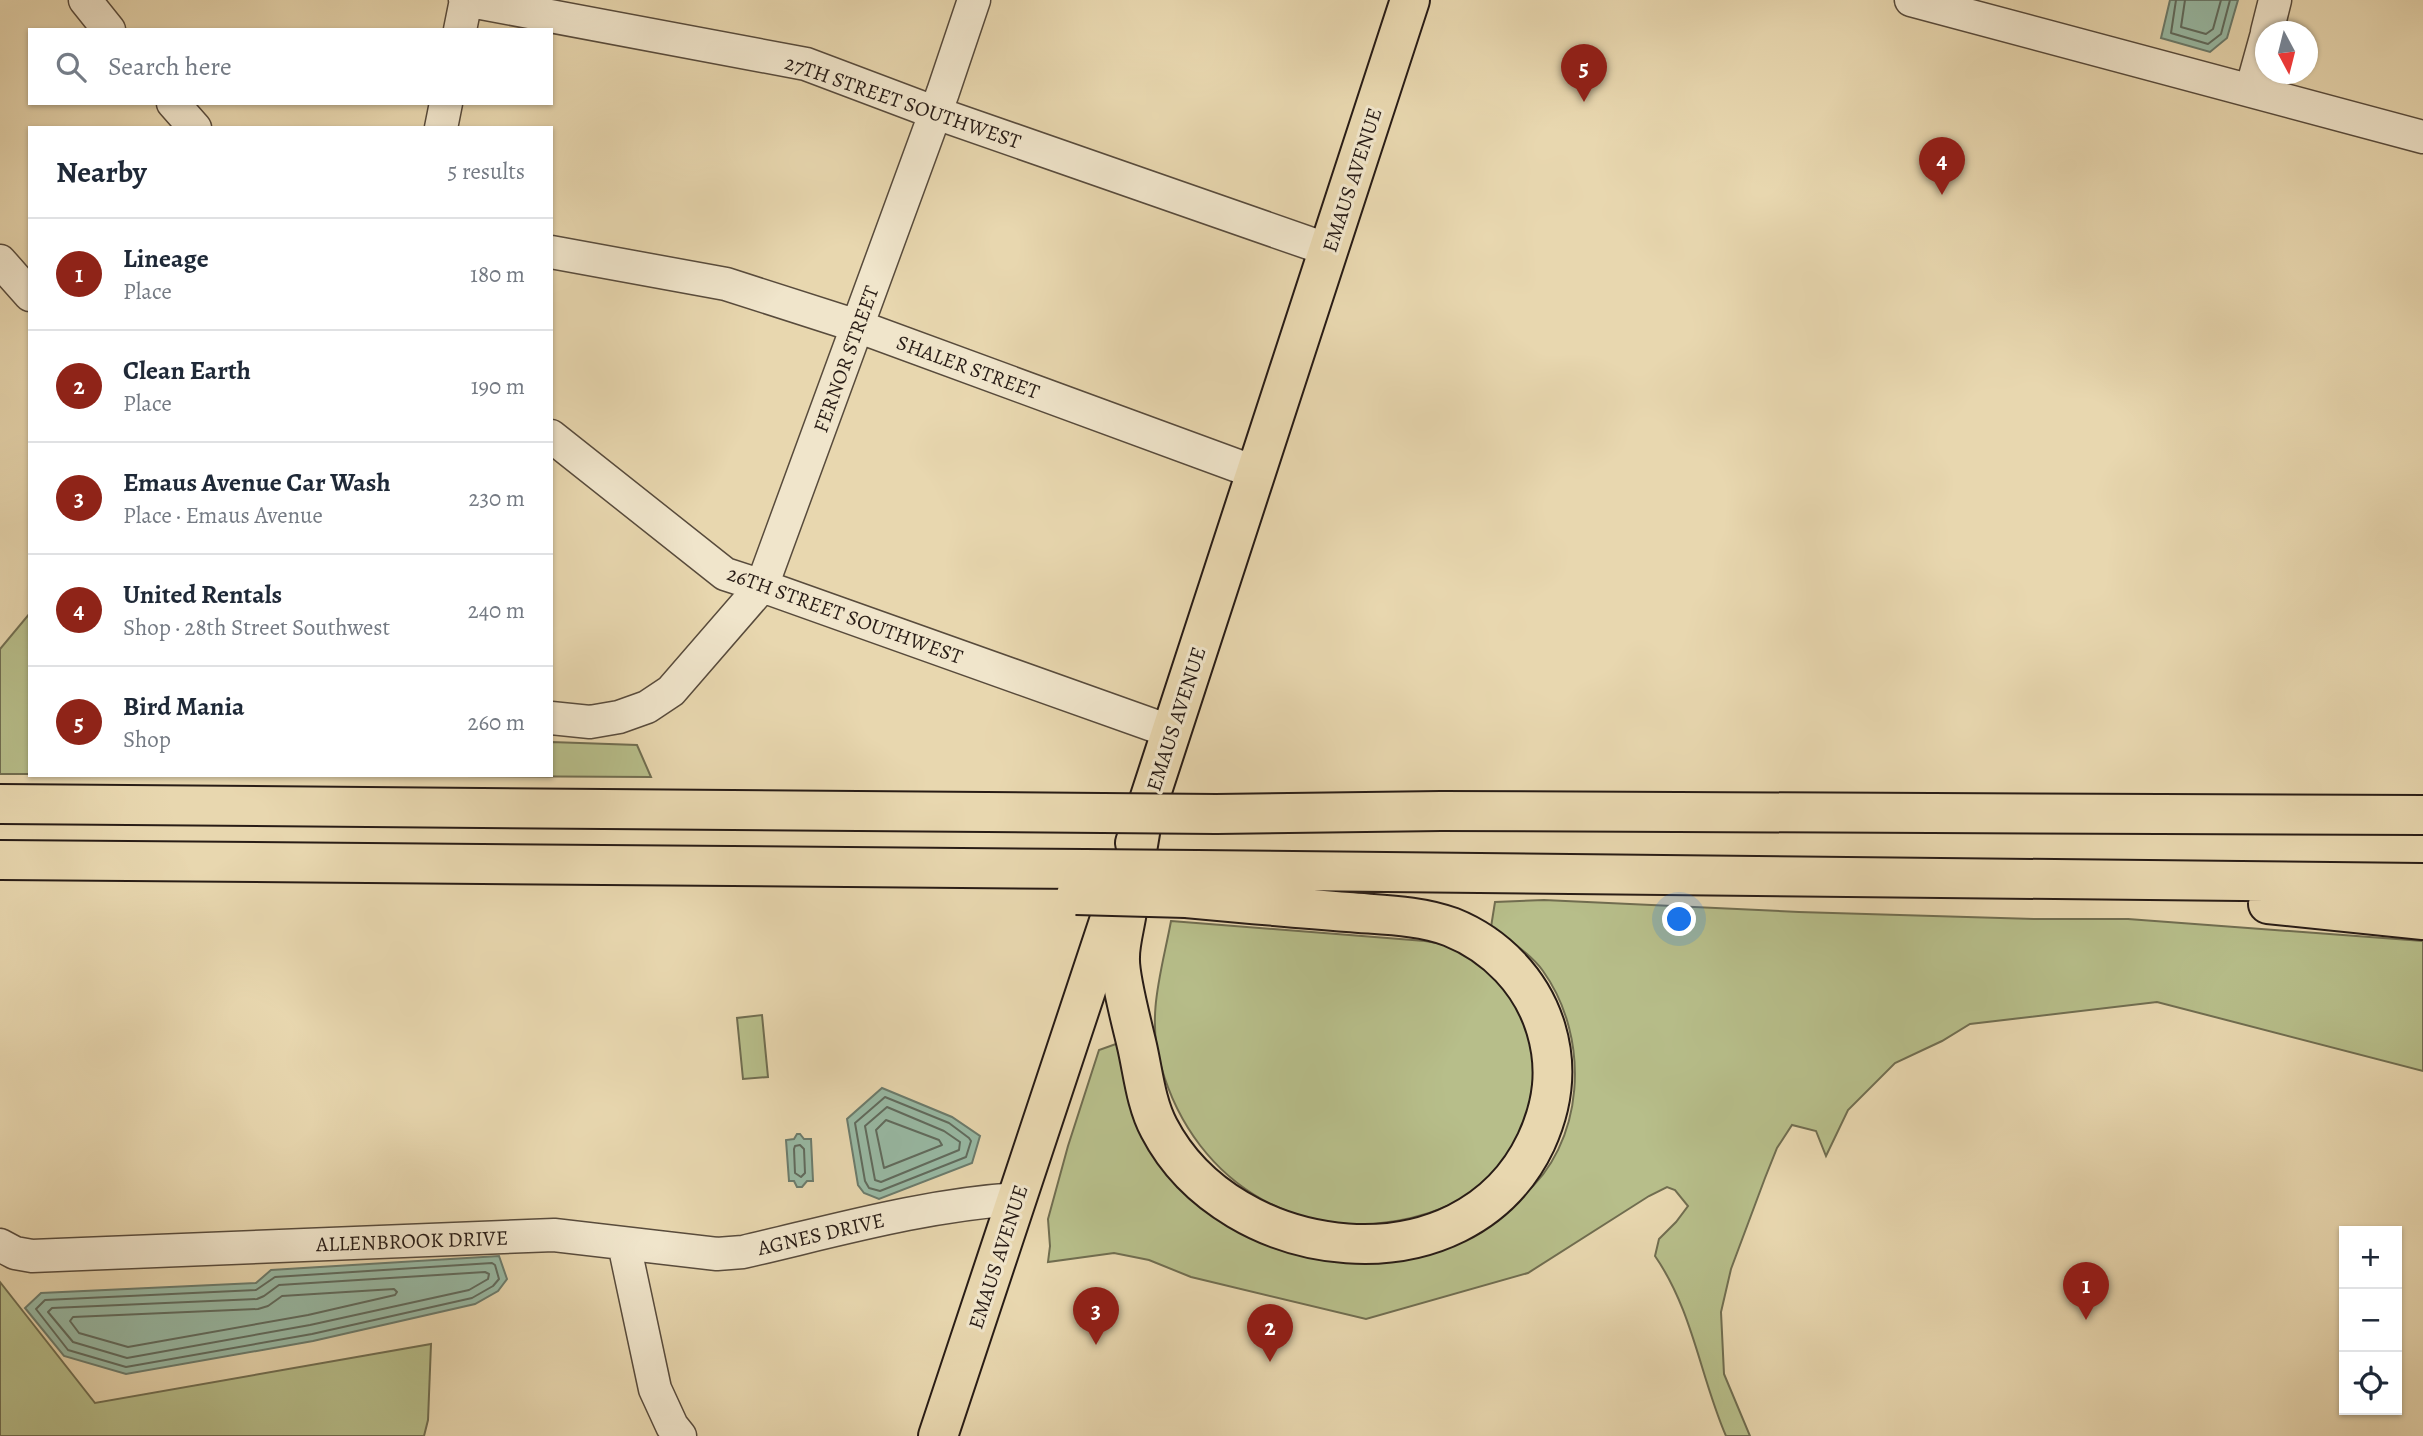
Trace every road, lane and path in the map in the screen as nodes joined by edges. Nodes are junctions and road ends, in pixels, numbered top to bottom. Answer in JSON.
{"nodes":[{"id":1,"x":85,"y":0,"type":"edge"},
{"id":2,"x":466,"y":0,"type":"edge"},
{"id":3,"x":974,"y":0,"type":"edge"},
{"id":4,"x":1410,"y":0,"type":"edge"},
{"id":5,"x":1911,"y":0,"type":"edge"},
{"id":6,"x":2275,"y":0,"type":"edge"},
{"id":7,"x":2270,"y":21,"type":"edge"},
{"id":8,"x":107,"y":28,"type":"edge"},
{"id":9,"x":460,"y":28,"type":"edge"},
{"id":10,"x":2255,"y":77,"type":"edge"},
{"id":11,"x":2251,"y":91,"type":"junction"},
{"id":12,"x":175,"y":105,"type":"edge"},
{"id":13,"x":446,"y":105,"type":"edge"},
{"id":14,"x":936,"y":113,"type":"junction"},
{"id":15,"x":193,"y":126,"type":"edge"},
{"id":16,"x":441,"y":126,"type":"edge"},
{"id":17,"x":2423,"y":137,"type":"edge"},
{"id":18,"x":1329,"y":250,"type":"junction"},
{"id":19,"x":553,"y":252,"type":"edge"},
{"id":20,"x":857,"y":326,"type":"junction"},
{"id":21,"x":553,"y":438,"type":"edge"},
{"id":22,"x":1257,"y":473,"type":"junction"},
{"id":23,"x":762,"y":586,"type":"junction"},
{"id":24,"x":553,"y":718,"type":"edge"},
{"id":25,"x":1172,"y":732,"type":"junction"},
{"id":26,"x":0,"y":804,"type":"edge"},
{"id":27,"x":2423,"y":813,"type":"edge"},
{"id":28,"x":1142,"y":821,"type":"junction"},
{"id":29,"x":0,"y":860,"type":"edge"},
{"id":30,"x":0,"y":869,"type":"edge"},
{"id":31,"x":2032,"y":880,"type":"junction"},
{"id":32,"x":1080,"y":882,"type":"junction"},
{"id":33,"x":2423,"y":883,"type":"edge"},
{"id":34,"x":1191,"y":884,"type":"junction"},
{"id":35,"x":2423,"y":920,"type":"edge"},
{"id":36,"x":1017,"y":1199,"type":"junction"},
{"id":37,"x":624,"y":1244,"type":"junction"},
{"id":38,"x":0,"y":1245,"type":"edge"},
{"id":39,"x":680,"y":1436,"type":"edge"},
{"id":40,"x":939,"y":1436,"type":"edge"}],
"edges":[{"from":1,"to":8,"type":"street"},
{"from":2,"to":9,"type":"street"},
{"from":2,"to":14,"type":"street","name":"27TH STREET SOUTHWEST"},
{"from":3,"to":14,"type":"street","name":"FERNOR STREET"},
{"from":4,"to":18,"type":"main road","name":"EMAUS AVENUE"},
{"from":5,"to":11,"type":"street"},
{"from":6,"to":7,"type":"street"},
{"from":10,"to":11,"type":"street"},
{"from":11,"to":17,"type":"street"},
{"from":12,"to":15,"type":"street"},
{"from":13,"to":16,"type":"street"},
{"from":14,"to":18,"type":"street","name":"27TH STREET SOUTHWEST"},
{"from":14,"to":20,"type":"street","name":"FERNOR STREET"},
{"from":18,"to":22,"type":"main road","name":"EMAUS AVENUE"},
{"from":19,"to":20,"type":"street","name":"SHALER STREET"},
{"from":20,"to":22,"type":"street","name":"SHALER STREET"},
{"from":20,"to":23,"type":"street","name":"FERNOR STREET"},
{"from":21,"to":23,"type":"street","name":"26TH STREET SOUTHWEST"},
{"from":22,"to":25,"type":"main road","name":"EMAUS AVENUE"},
{"from":23,"to":24,"type":"street","name":"FERNOR STREET"},
{"from":23,"to":25,"type":"street","name":"26TH STREET SOUTHWEST"},
{"from":25,"to":28,"type":"main road","name":"EMAUS AVENUE"},
{"from":26,"to":27,"type":"main road","bridge":true},
{"from":28,"to":34,"type":"main road"},
{"from":28,"to":36,"type":"main road","name":"EMAUS AVENUE"},
{"from":29,"to":32,"type":"main road"},
{"from":30,"to":32,"type":"main road"},
{"from":31,"to":33,"type":"main road"},
{"from":31,"to":34,"type":"main road"},
{"from":31,"to":35,"type":"main road"},
{"from":32,"to":34,"type":"main road","bridge":true},
{"from":36,"to":37,"type":"street","name":"AGNES DRIVE"},
{"from":36,"to":40,"type":"main road","name":"EMAUS AVENUE"},
{"from":37,"to":38,"type":"street","name":"ALLENBROOK DRIVE"},
{"from":37,"to":39,"type":"street"}]}
